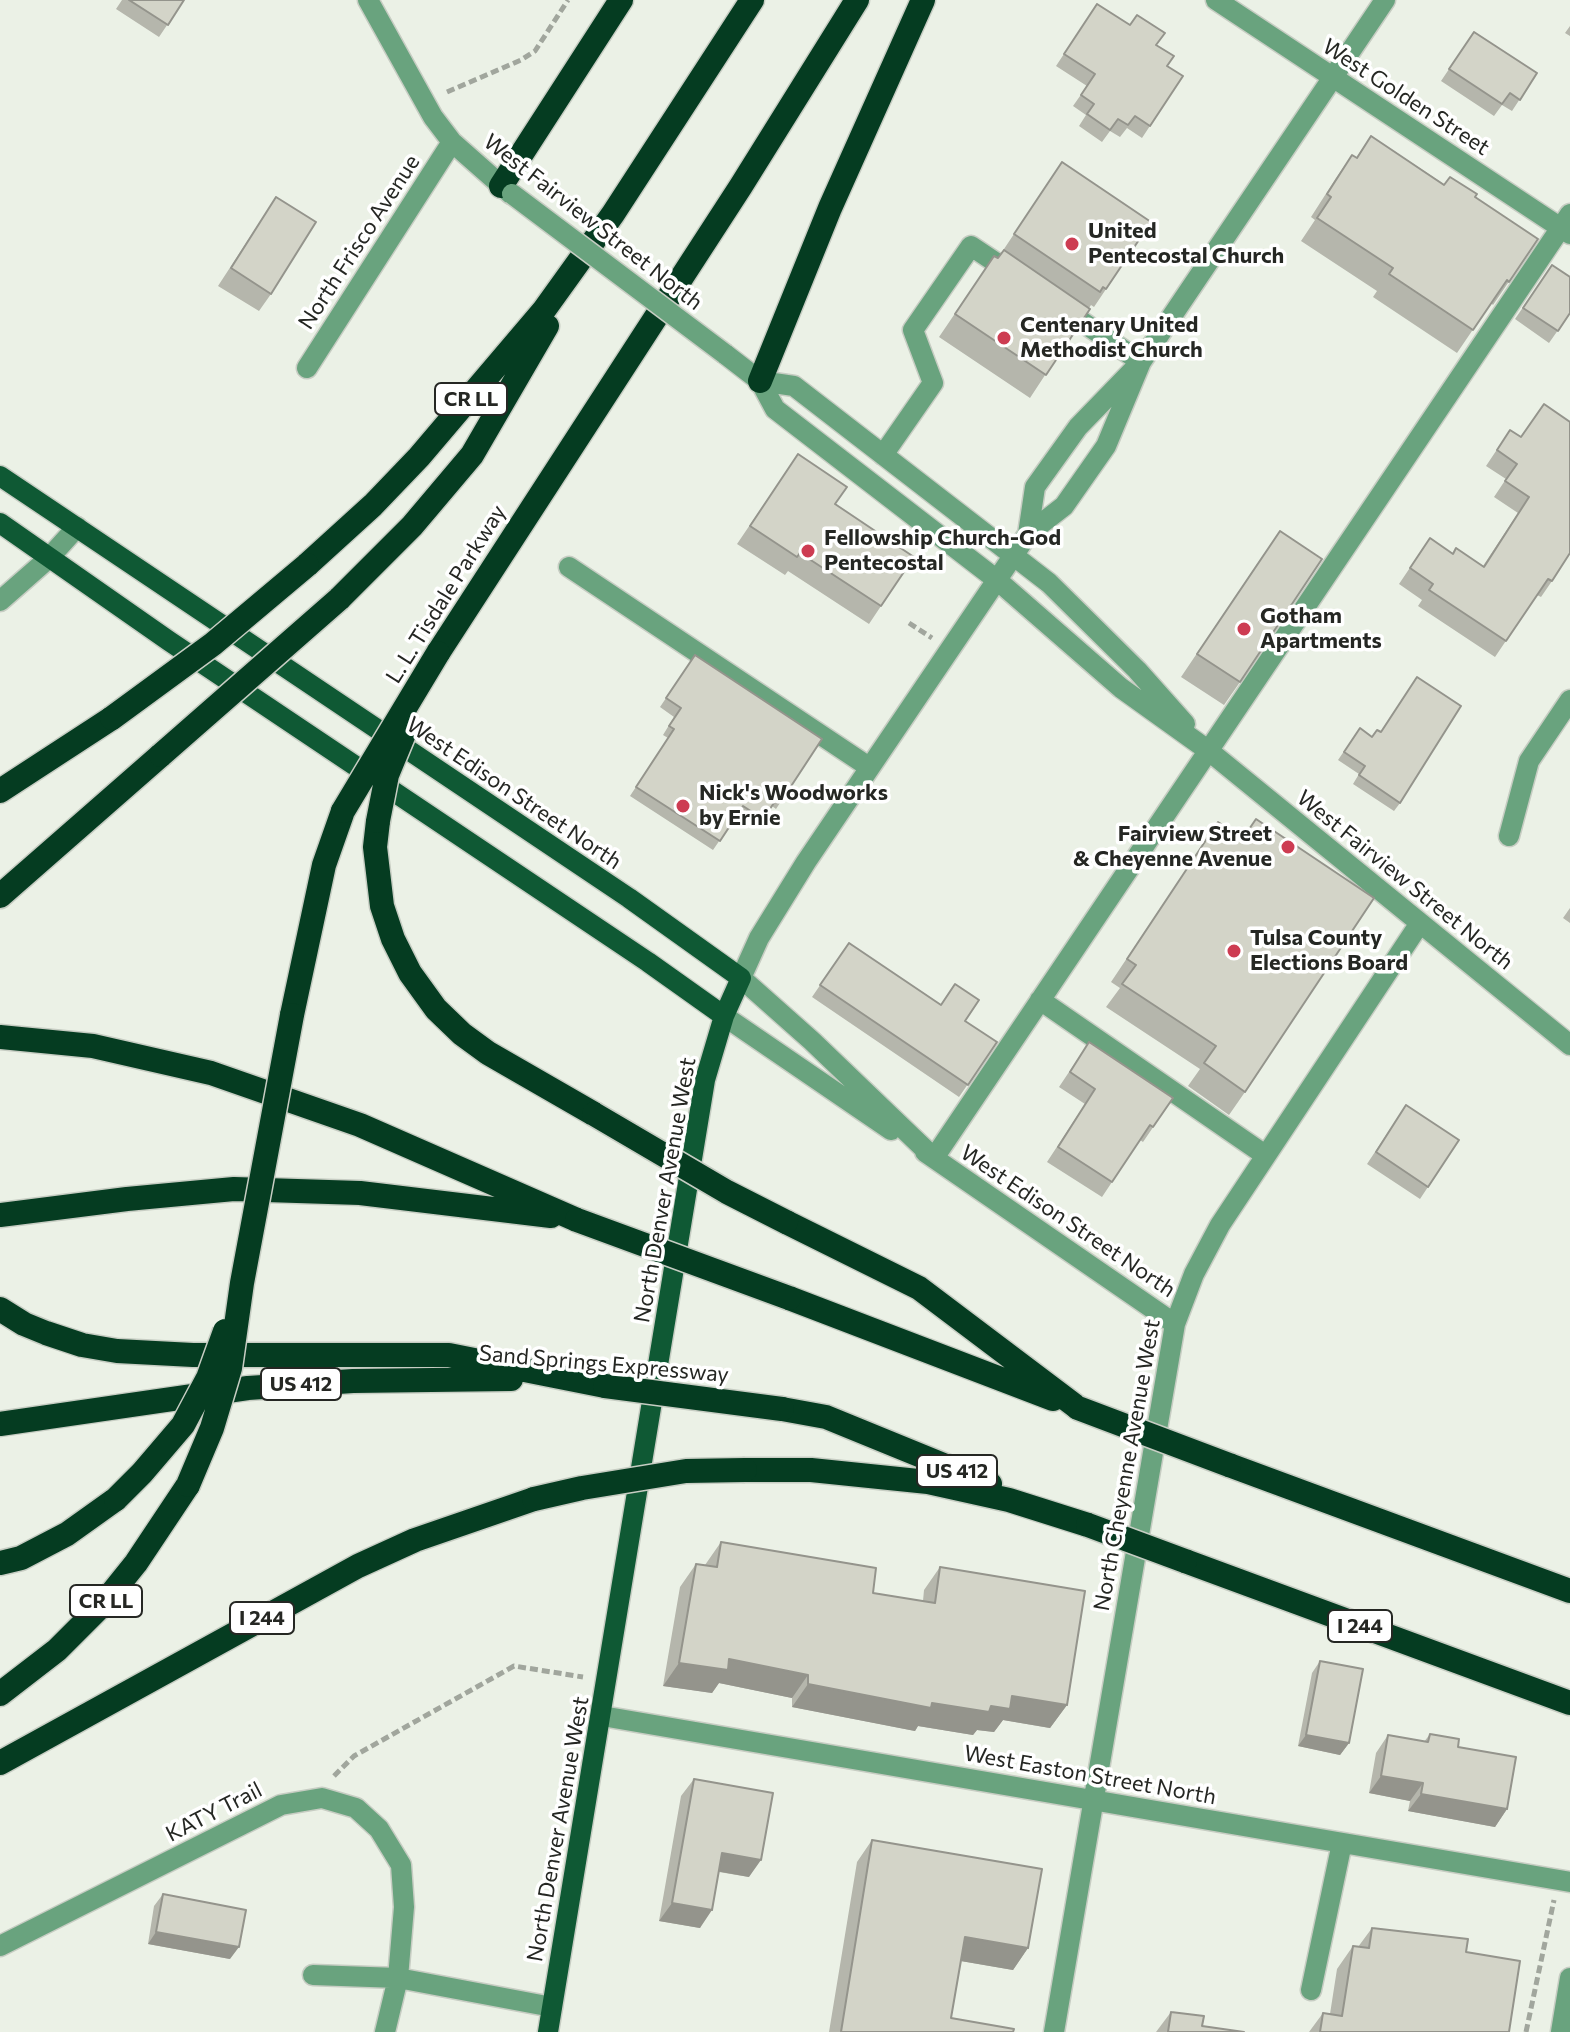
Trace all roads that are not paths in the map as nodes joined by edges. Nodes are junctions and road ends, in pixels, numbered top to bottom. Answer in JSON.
{"nodes":[{"id":1,"x":368,"y":0,"type":"edge"},
{"id":2,"x":621,"y":0,"type":"edge"},
{"id":3,"x":752,"y":0,"type":"edge"},
{"id":4,"x":857,"y":0,"type":"edge"},
{"id":5,"x":923,"y":0,"type":"edge"},
{"id":6,"x":1216,"y":0,"type":"edge"},
{"id":7,"x":1385,"y":0,"type":"edge"},
{"id":8,"x":1333,"y":78,"type":"junction"},
{"id":9,"x":452,"y":142,"type":"junction"},
{"id":10,"x":506,"y":190,"type":"junction"},
{"id":11,"x":613,"y":214,"type":"junction"},
{"id":12,"x":1567,"y":225,"type":"edge"},
{"id":13,"x":1141,"y":362,"type":"junction"},
{"id":14,"x":307,"y":368,"type":"dead end"},
{"id":15,"x":760,"y":381,"type":"junction"},
{"id":16,"x":883,"y":455,"type":"junction"},
{"id":17,"x":0,"y":476,"type":"edge"},
{"id":18,"x":0,"y":523,"type":"edge"},
{"id":19,"x":77,"y":527,"type":"junction"},
{"id":20,"x":1028,"y":534,"type":"junction"},
{"id":21,"x":1014,"y":555,"type":"junction"},
{"id":22,"x":49,"y":558,"type":"junction"},
{"id":23,"x":569,"y":567,"type":"dead end"},
{"id":24,"x":997,"y":580,"type":"junction"},
{"id":25,"x":0,"y":601,"type":"edge"},
{"id":26,"x":438,"y":653,"type":"junction"},
{"id":27,"x":1570,"y":700,"type":"edge"},
{"id":28,"x":1209,"y":751,"type":"junction"},
{"id":29,"x":869,"y":767,"type":"junction"},
{"id":30,"x":0,"y":791,"type":"edge"},
{"id":31,"x":1509,"y":836,"type":"dead end"},
{"id":32,"x":0,"y":896,"type":"edge"},
{"id":33,"x":1420,"y":923,"type":"junction"},
{"id":34,"x":741,"y":978,"type":"junction"},
{"id":35,"x":1040,"y":1000,"type":"junction"},
{"id":36,"x":724,"y":1016,"type":"junction"},
{"id":37,"x":0,"y":1037,"type":"edge"},
{"id":38,"x":1570,"y":1045,"type":"edge"},
{"id":39,"x":1265,"y":1155,"type":"junction"},
{"id":40,"x":934,"y":1158,"type":"junction"},
{"id":41,"x":0,"y":1215,"type":"edge"},
{"id":42,"x":577,"y":1220,"type":"junction"},
{"id":43,"x":242,"y":1283,"type":"junction"},
{"id":44,"x":0,"y":1309,"type":"edge"},
{"id":45,"x":1175,"y":1324,"type":"junction"},
{"id":46,"x":605,"y":1386,"type":"junction"},
{"id":47,"x":1078,"y":1408,"type":"junction"},
{"id":48,"x":0,"y":1424,"type":"edge"},
{"id":49,"x":1088,"y":1525,"type":"junction"},
{"id":50,"x":0,"y":1563,"type":"edge"},
{"id":51,"x":1564,"y":1589,"type":"edge"},
{"id":52,"x":0,"y":1694,"type":"edge"},
{"id":53,"x":1570,"y":1703,"type":"edge"},
{"id":54,"x":602,"y":1716,"type":"junction"},
{"id":55,"x":0,"y":1763,"type":"edge"},
{"id":56,"x":1092,"y":1800,"type":"junction"},
{"id":57,"x":1342,"y":1843,"type":"junction"},
{"id":58,"x":1565,"y":1881,"type":"edge"},
{"id":59,"x":0,"y":1946,"type":"edge"},
{"id":60,"x":313,"y":1975,"type":"dead end"},
{"id":61,"x":398,"y":1978,"type":"junction"},
{"id":62,"x":1570,"y":1978,"type":"edge"},
{"id":63,"x":1311,"y":1990,"type":"dead end"},
{"id":64,"x":552,"y":2007,"type":"junction"},
{"id":65,"x":385,"y":2032,"type":"edge"},
{"id":66,"x":548,"y":2032,"type":"edge"},
{"id":67,"x":1054,"y":2032,"type":"edge"},
{"id":68,"x":1561,"y":2032,"type":"edge"}],
"edges":[{"from":1,"to":9,"type":"street","name":"West Fairview Street North"},
{"from":2,"to":10,"type":"highway"},
{"from":3,"to":11,"type":"highway","number":"CR LL"},
{"from":4,"to":26,"type":"highway","name":"L. L. Tisdale Parkway","number":"CR LL"},
{"from":5,"to":15,"type":"highway"},
{"from":6,"to":8,"type":"street","name":"West Golden Street"},
{"from":7,"to":8,"type":"street","name":"North Denver Avenue West"},
{"from":8,"to":12,"type":"street","name":"West Golden Street"},
{"from":8,"to":13,"type":"street","name":"North Denver Avenue West"},
{"from":9,"to":10,"type":"street","name":"West Fairview Street North"},
{"from":9,"to":14,"type":"street","name":"North Frisco Avenue"},
{"from":10,"to":15,"type":"street","name":"West Fairview Street North","bridge":true},
{"from":11,"to":30,"type":"highway","number":"CR LL","bridge":true},
{"from":11,"to":32,"type":"highway","bridge":true},
{"from":12,"to":28,"type":"street"},
{"from":13,"to":16,"type":"street"},
{"from":13,"to":20,"type":"street","name":"North Denver Avenue West"},
{"from":13,"to":20,"type":"street","name":"North Denver Avenue West"},
{"from":15,"to":16,"type":"street","name":"West Fairview Street North"},
{"from":15,"to":24,"type":"street","name":"West Fairview Street North"},
{"from":16,"to":21,"type":"street","name":"West Fairview Street North"},
{"from":17,"to":19,"type":"main road","name":"West Edison Street North"},
{"from":18,"to":22,"type":"main road","name":"West Edison Street North"},
{"from":19,"to":22,"type":"street"},
{"from":19,"to":34,"type":"main road","name":"West Edison Street North"},
{"from":20,"to":21,"type":"street","name":"North Denver Avenue West"},
{"from":21,"to":24,"type":"street","name":"North Denver Avenue West"},
{"from":21,"to":28,"type":"street","name":"West Fairview Street North"},
{"from":22,"to":25,"type":"street"},
{"from":22,"to":36,"type":"main road","name":"West Edison Street North"},
{"from":23,"to":29,"type":"street"},
{"from":24,"to":28,"type":"street","name":"West Fairview Street North"},
{"from":24,"to":29,"type":"street","name":"North Denver Avenue West"},
{"from":26,"to":43,"type":"highway","name":"L. L. Tisdale Parkway","number":"CR LL","bridge":true},
{"from":26,"to":47,"type":"highway","bridge":true},
{"from":27,"to":31,"type":"street"},
{"from":28,"to":33,"type":"street","name":"West Fairview Street North"},
{"from":28,"to":35,"type":"street"},
{"from":29,"to":34,"type":"street","name":"North Denver Avenue West"},
{"from":33,"to":38,"type":"street","name":"West Fairview Street North"},
{"from":33,"to":39,"type":"street","name":"North Cheyenne Avenue West"},
{"from":34,"to":36,"type":"main road","name":"North Denver Avenue West"},
{"from":34,"to":40,"type":"street","name":"West Edison Street North"},
{"from":35,"to":39,"type":"street"},
{"from":35,"to":40,"type":"street"},
{"from":36,"to":40,"type":"street","name":"West Edison Street North"},
{"from":36,"to":54,"type":"main road","name":"North Denver Avenue West"},
{"from":37,"to":42,"type":"highway"},
{"from":39,"to":45,"type":"street","name":"North Cheyenne Avenue West"},
{"from":40,"to":45,"type":"street","name":"West Edison Street North"},
{"from":41,"to":42,"type":"highway"},
{"from":42,"to":47,"type":"highway","bridge":true},
{"from":43,"to":50,"type":"highway","bridge":true},
{"from":43,"to":52,"type":"highway","number":"CR LL","bridge":true},
{"from":44,"to":46,"type":"highway"},
{"from":45,"to":56,"type":"street","name":"North Cheyenne Avenue West"},
{"from":46,"to":48,"type":"highway","name":"Sand Springs Expressway","number":"US 412"},
{"from":46,"to":49,"type":"highway","name":"Sand Springs Expressway","number":"US 412","bridge":true},
{"from":47,"to":51,"type":"highway","bridge":true},
{"from":49,"to":53,"type":"highway","number":"I 244","bridge":true},
{"from":49,"to":55,"type":"highway","number":"I 244","bridge":true},
{"from":54,"to":56,"type":"street","name":"West Easton Street North"},
{"from":54,"to":64,"type":"main road","name":"North Denver Avenue West"},
{"from":56,"to":57,"type":"street","name":"West Easton Street North"},
{"from":56,"to":67,"type":"street","name":"North Cheyenne Avenue West"},
{"from":57,"to":58,"type":"street","name":"West Easton Street North"},
{"from":57,"to":63,"type":"street"},
{"from":59,"to":61,"type":"street","name":"KATY Trail"},
{"from":60,"to":61,"type":"street"},
{"from":61,"to":64,"type":"street"},
{"from":61,"to":65,"type":"street"},
{"from":62,"to":68,"type":"street"},
{"from":64,"to":66,"type":"main road","name":"North Denver Avenue West"}]}
